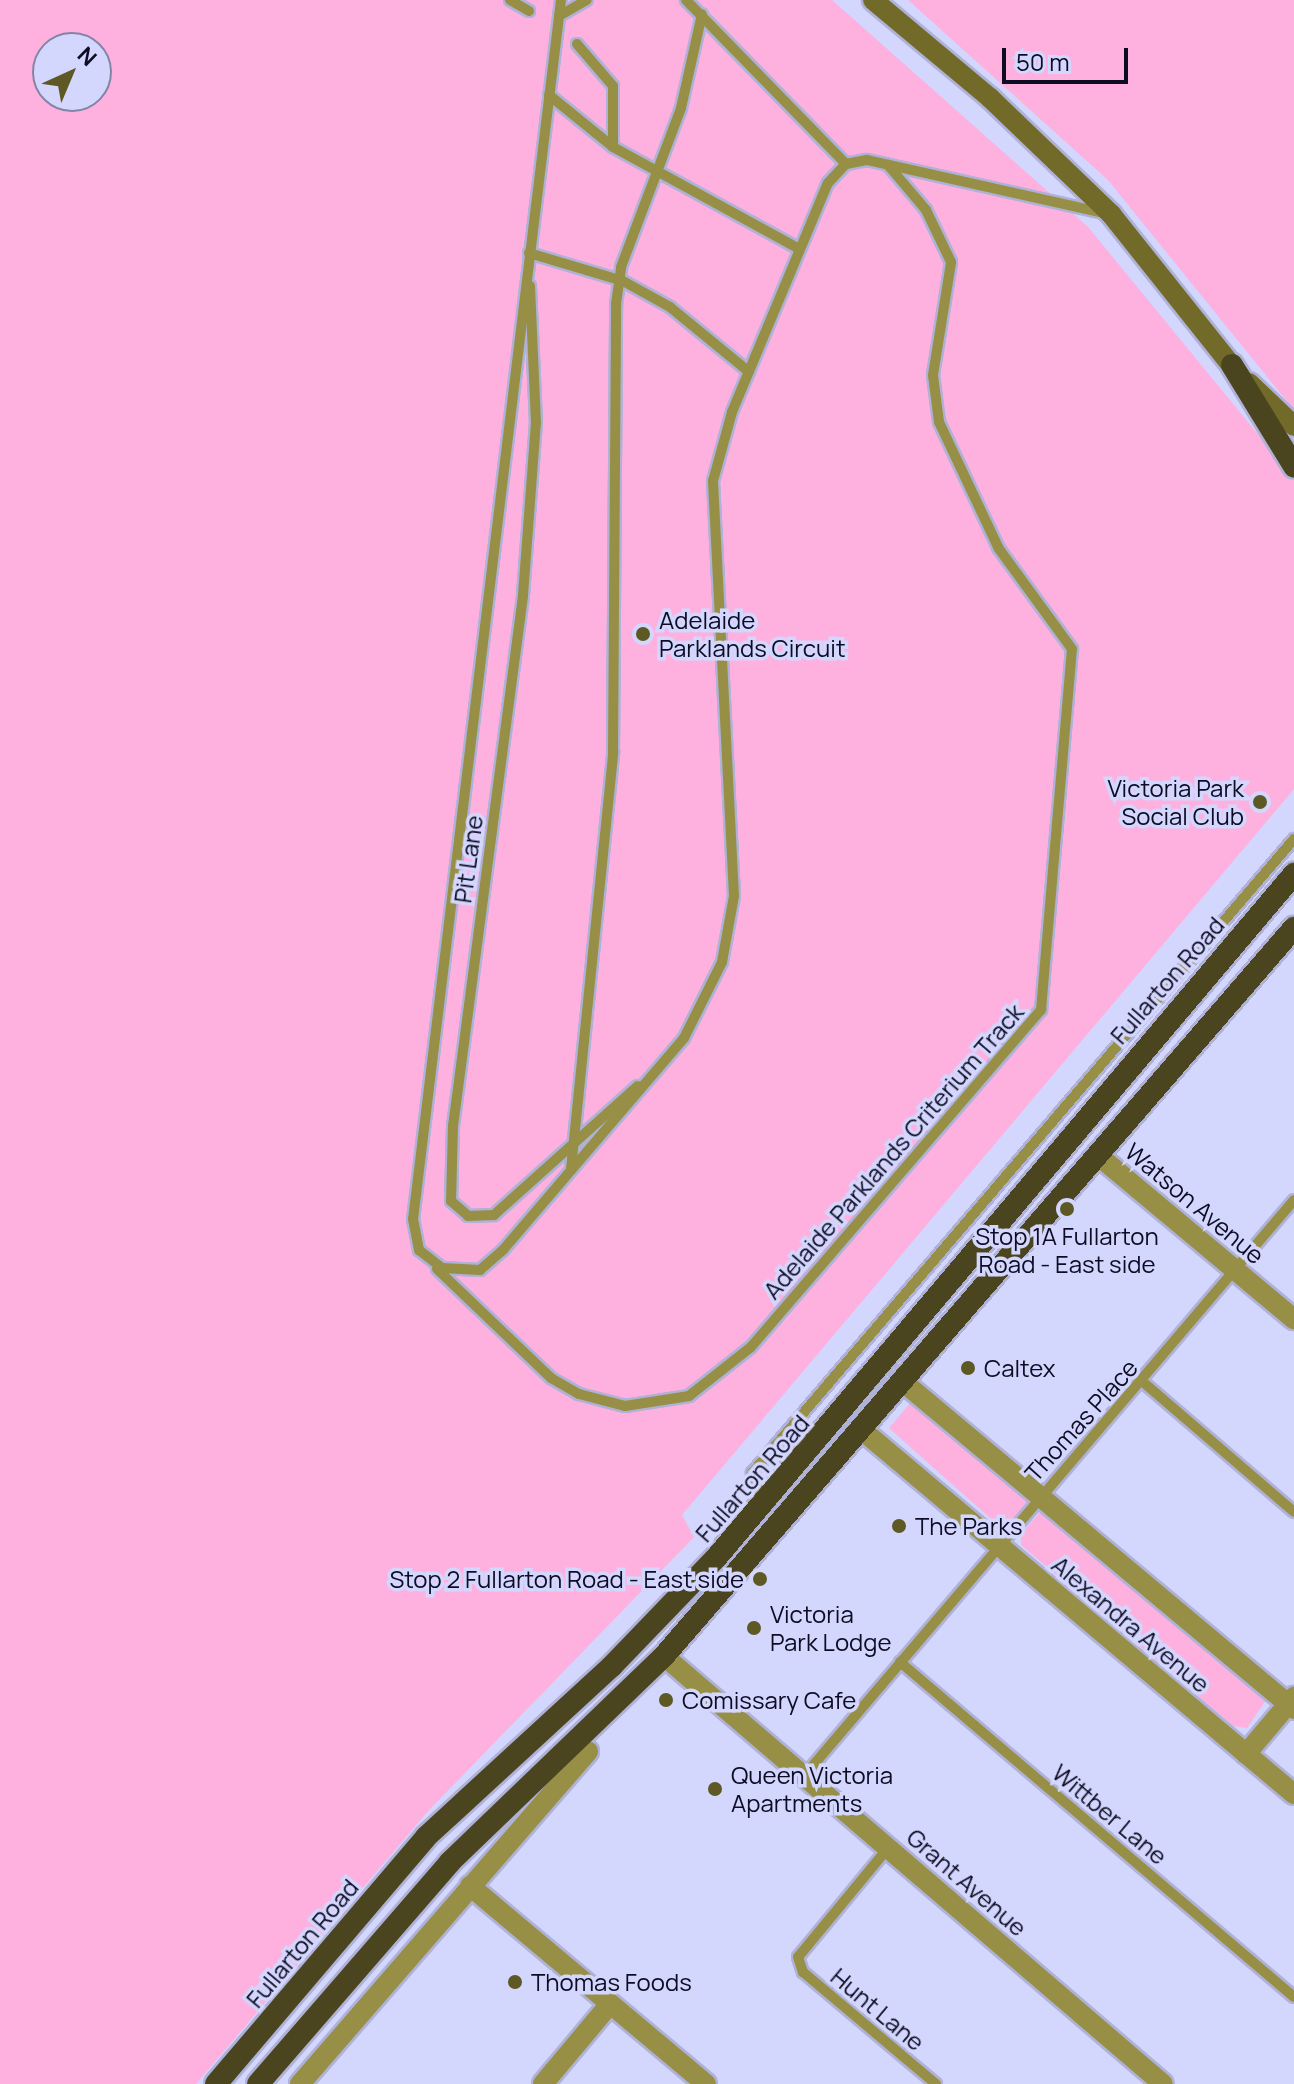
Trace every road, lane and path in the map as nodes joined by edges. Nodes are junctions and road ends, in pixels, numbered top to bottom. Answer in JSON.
{"nodes":[{"id":1,"x":510,"y":0,"type":"edge"},
{"id":2,"x":561,"y":0,"type":"edge"},
{"id":3,"x":587,"y":0,"type":"edge"},
{"id":4,"x":686,"y":0,"type":"edge"},
{"id":5,"x":873,"y":0,"type":"edge"},
{"id":6,"x":529,"y":11,"type":"dead end"},
{"id":7,"x":702,"y":14,"type":"junction"},
{"id":8,"x":559,"y":16,"type":"junction"},
{"id":9,"x":577,"y":44,"type":"dead end"},
{"id":10,"x":549,"y":95,"type":"junction"},
{"id":11,"x":613,"y":147,"type":"junction"},
{"id":12,"x":846,"y":164,"type":"junction"},
{"id":13,"x":886,"y":164,"type":"junction"},
{"id":14,"x":657,"y":173,"type":"junction"},
{"id":15,"x":1111,"y":214,"type":"junction"},
{"id":16,"x":799,"y":249,"type":"junction"},
{"id":17,"x":529,"y":253,"type":"junction"},
{"id":18,"x":619,"y":279,"type":"junction"},
{"id":19,"x":1232,"y":365,"type":"junction"},
{"id":20,"x":749,"y":372,"type":"junction"},
{"id":21,"x":1294,"y":426,"type":"edge"},
{"id":22,"x":1294,"y":442,"type":"edge"},
{"id":23,"x":1294,"y":466,"type":"edge"},
{"id":24,"x":1294,"y":839,"type":"edge"},
{"id":25,"x":1294,"y":874,"type":"edge"},
{"id":26,"x":1268,"y":903,"type":"junction"},
{"id":27,"x":1294,"y":926,"type":"edge"},
{"id":28,"x":659,"y":1070,"type":"junction"},
{"id":29,"x":1071,"y":1132,"type":"junction"},
{"id":30,"x":571,"y":1143,"type":"junction"},
{"id":31,"x":1100,"y":1157,"type":"junction"},
{"id":32,"x":571,"y":1169,"type":"junction"},
{"id":33,"x":1294,"y":1200,"type":"edge"},
{"id":34,"x":431,"y":1262,"type":"junction"},
{"id":35,"x":1235,"y":1270,"type":"junction"},
{"id":36,"x":1294,"y":1319,"type":"edge"},
{"id":37,"x":878,"y":1372,"type":"junction"},
{"id":38,"x":902,"y":1381,"type":"junction"},
{"id":39,"x":1143,"y":1382,"type":"junction"},
{"id":40,"x":862,"y":1430,"type":"junction"},
{"id":41,"x":1043,"y":1494,"type":"junction"},
{"id":42,"x":764,"y":1504,"type":"junction"},
{"id":43,"x":1294,"y":1512,"type":"edge"},
{"id":44,"x":997,"y":1546,"type":"junction"},
{"id":45,"x":640,"y":1638,"type":"junction"},
{"id":46,"x":664,"y":1656,"type":"junction"},
{"id":47,"x":900,"y":1662,"type":"junction"},
{"id":48,"x":1292,"y":1703,"type":"edge"},
{"id":49,"x":588,"y":1751,"type":"dead end"},
{"id":50,"x":1246,"y":1754,"type":"junction"},
{"id":51,"x":804,"y":1776,"type":"junction"},
{"id":52,"x":1294,"y":1794,"type":"edge"},
{"id":53,"x":888,"y":1848,"type":"junction"},
{"id":54,"x":470,"y":1886,"type":"junction"},
{"id":55,"x":360,"y":1915,"type":"junction"},
{"id":56,"x":386,"y":1936,"type":"junction"},
{"id":57,"x":409,"y":1957,"type":"junction"},
{"id":58,"x":1294,"y":1997,"type":"edge"},
{"id":59,"x":610,"y":2004,"type":"junction"},
{"id":60,"x":216,"y":2084,"type":"edge"},
{"id":61,"x":258,"y":2084,"type":"edge"},
{"id":62,"x":301,"y":2084,"type":"edge"},
{"id":63,"x":543,"y":2084,"type":"edge"},
{"id":64,"x":706,"y":2084,"type":"edge"},
{"id":65,"x":936,"y":2084,"type":"edge"},
{"id":66,"x":1163,"y":2084,"type":"edge"}],
"edges":[{"from":1,"to":6,"type":"lane"},
{"from":2,"to":8,"type":"lane"},
{"from":3,"to":8,"type":"lane"},
{"from":4,"to":7,"type":"lane"},
{"from":5,"to":15,"type":"main road"},
{"from":7,"to":12,"type":"lane"},
{"from":7,"to":14,"type":"lane"},
{"from":8,"to":10,"type":"lane"},
{"from":9,"to":11,"type":"lane"},
{"from":10,"to":11,"type":"lane"},
{"from":10,"to":17,"type":"lane"},
{"from":11,"to":14,"type":"lane"},
{"from":12,"to":13,"type":"lane"},
{"from":12,"to":16,"type":"lane"},
{"from":13,"to":15,"type":"lane"},
{"from":13,"to":34,"type":"lane","name":"Adelaide Parklands Criterium Track"},
{"from":14,"to":16,"type":"lane"},
{"from":14,"to":18,"type":"lane"},
{"from":15,"to":19,"type":"main road"},
{"from":16,"to":20,"type":"lane"},
{"from":17,"to":18,"type":"lane"},
{"from":17,"to":30,"type":"lane","name":"Pit Lane"},
{"from":17,"to":34,"type":"lane"},
{"from":18,"to":20,"type":"lane"},
{"from":18,"to":30,"type":"lane"},
{"from":19,"to":21,"type":"main road"},
{"from":19,"to":22,"type":"main road"},
{"from":19,"to":23,"type":"highway"},
{"from":20,"to":28,"type":"lane"},
{"from":24,"to":42,"type":"lane"},
{"from":25,"to":26,"type":"highway","name":"Fullarton Road"},
{"from":26,"to":27,"type":"highway"},
{"from":26,"to":29,"type":"highway","name":"Fullarton Road"},
{"from":27,"to":31,"type":"highway"},
{"from":28,"to":30,"type":"lane","name":"Pit Lane"},
{"from":28,"to":32,"type":"lane"},
{"from":29,"to":31,"type":"highway"},
{"from":29,"to":37,"type":"highway","name":"Fullarton Road"},
{"from":30,"to":32,"type":"lane"},
{"from":31,"to":35,"type":"street","name":"Watson Avenue"},
{"from":31,"to":38,"type":"highway"},
{"from":32,"to":34,"type":"lane"},
{"from":33,"to":35,"type":"lane","name":"Thomas Place"},
{"from":35,"to":36,"type":"street","name":"Watson Avenue"},
{"from":35,"to":39,"type":"lane","name":"Thomas Place"},
{"from":37,"to":38,"type":"highway"},
{"from":37,"to":42,"type":"highway","name":"Fullarton Road"},
{"from":38,"to":40,"type":"highway"},
{"from":38,"to":41,"type":"street","name":"Alexandra Avenue"},
{"from":39,"to":41,"type":"lane","name":"Thomas Place"},
{"from":39,"to":43,"type":"lane"},
{"from":40,"to":44,"type":"street","name":"Alexandra Avenue"},
{"from":40,"to":46,"type":"highway"},
{"from":41,"to":44,"type":"lane","name":"Thomas Place"},
{"from":41,"to":48,"type":"street","name":"Alexandra Avenue"},
{"from":42,"to":45,"type":"highway","name":"Fullarton Road"},
{"from":44,"to":47,"type":"lane","name":"Thomas Place"},
{"from":44,"to":50,"type":"street","name":"Alexandra Avenue"},
{"from":45,"to":46,"type":"highway"},
{"from":45,"to":55,"type":"highway","name":"Fullarton Road"},
{"from":46,"to":51,"type":"street","name":"Grant Avenue"},
{"from":46,"to":56,"type":"highway"},
{"from":47,"to":51,"type":"lane","name":"Thomas Place"},
{"from":47,"to":58,"type":"lane","name":"Wittber Lane"},
{"from":48,"to":50,"type":"street"},
{"from":49,"to":54,"type":"street"},
{"from":50,"to":52,"type":"street","name":"Alexandra Avenue"},
{"from":51,"to":53,"type":"street","name":"Grant Avenue"},
{"from":53,"to":65,"type":"lane","name":"Hunt Lane"},
{"from":53,"to":66,"type":"street","name":"Grant Avenue"},
{"from":54,"to":57,"type":"street"},
{"from":54,"to":59,"type":"street"},
{"from":55,"to":56,"type":"highway"},
{"from":55,"to":60,"type":"highway","name":"Fullarton Road"},
{"from":56,"to":57,"type":"street"},
{"from":56,"to":61,"type":"highway"},
{"from":57,"to":62,"type":"street"},
{"from":59,"to":63,"type":"street"},
{"from":59,"to":64,"type":"street"}]}
